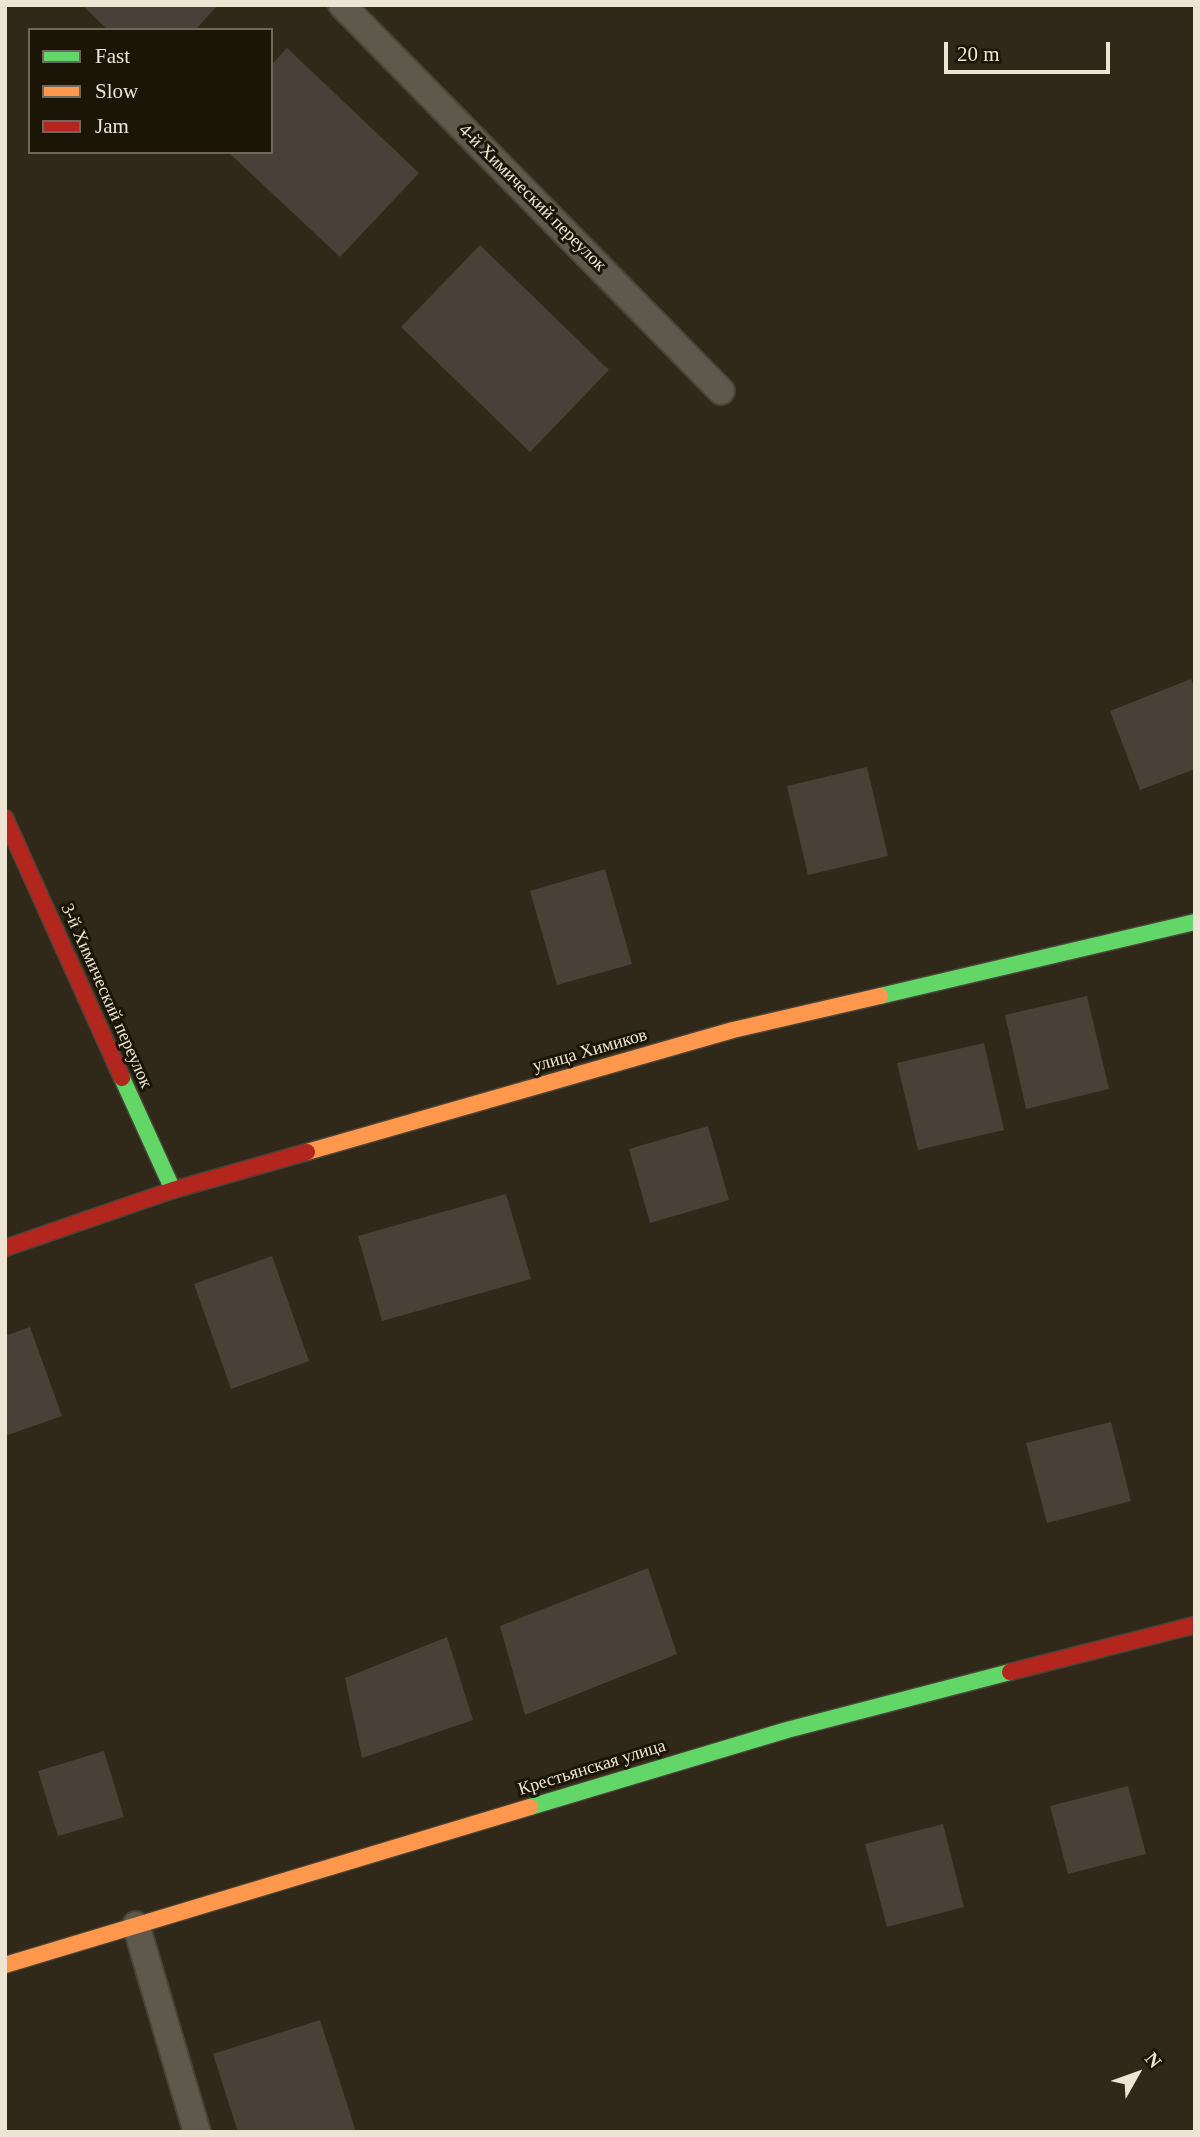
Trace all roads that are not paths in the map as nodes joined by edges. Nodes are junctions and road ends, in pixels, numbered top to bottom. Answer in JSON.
{"nodes":[{"id":1,"x":342,"y":5,"type":"edge"},
{"id":2,"x":722,"y":391,"type":"dead end"},
{"id":3,"x":5,"y":818,"type":"edge"},
{"id":4,"x":1195,"y":922,"type":"edge"},
{"id":5,"x":173,"y":1190,"type":"junction"},
{"id":6,"x":5,"y":1248,"type":"edge"},
{"id":7,"x":1195,"y":1625,"type":"edge"},
{"id":8,"x":136,"y":1925,"type":"junction"},
{"id":9,"x":5,"y":1965,"type":"edge"},
{"id":10,"x":197,"y":2132,"type":"edge"}],
"edges":[{"from":1,"to":2,"type":"lane","name":"4-й Химический переулок"},
{"from":3,"to":5,"type":"street","name":"3-й Химический переулок"},
{"from":4,"to":5,"type":"street","name":"улица Химиков"},
{"from":5,"to":6,"type":"street","name":"улица Химиков"},
{"from":7,"to":8,"type":"street","name":"Крестьянская улица"},
{"from":8,"to":9,"type":"street","name":"Крестьянская улица"},
{"from":8,"to":10,"type":"lane"}]}
